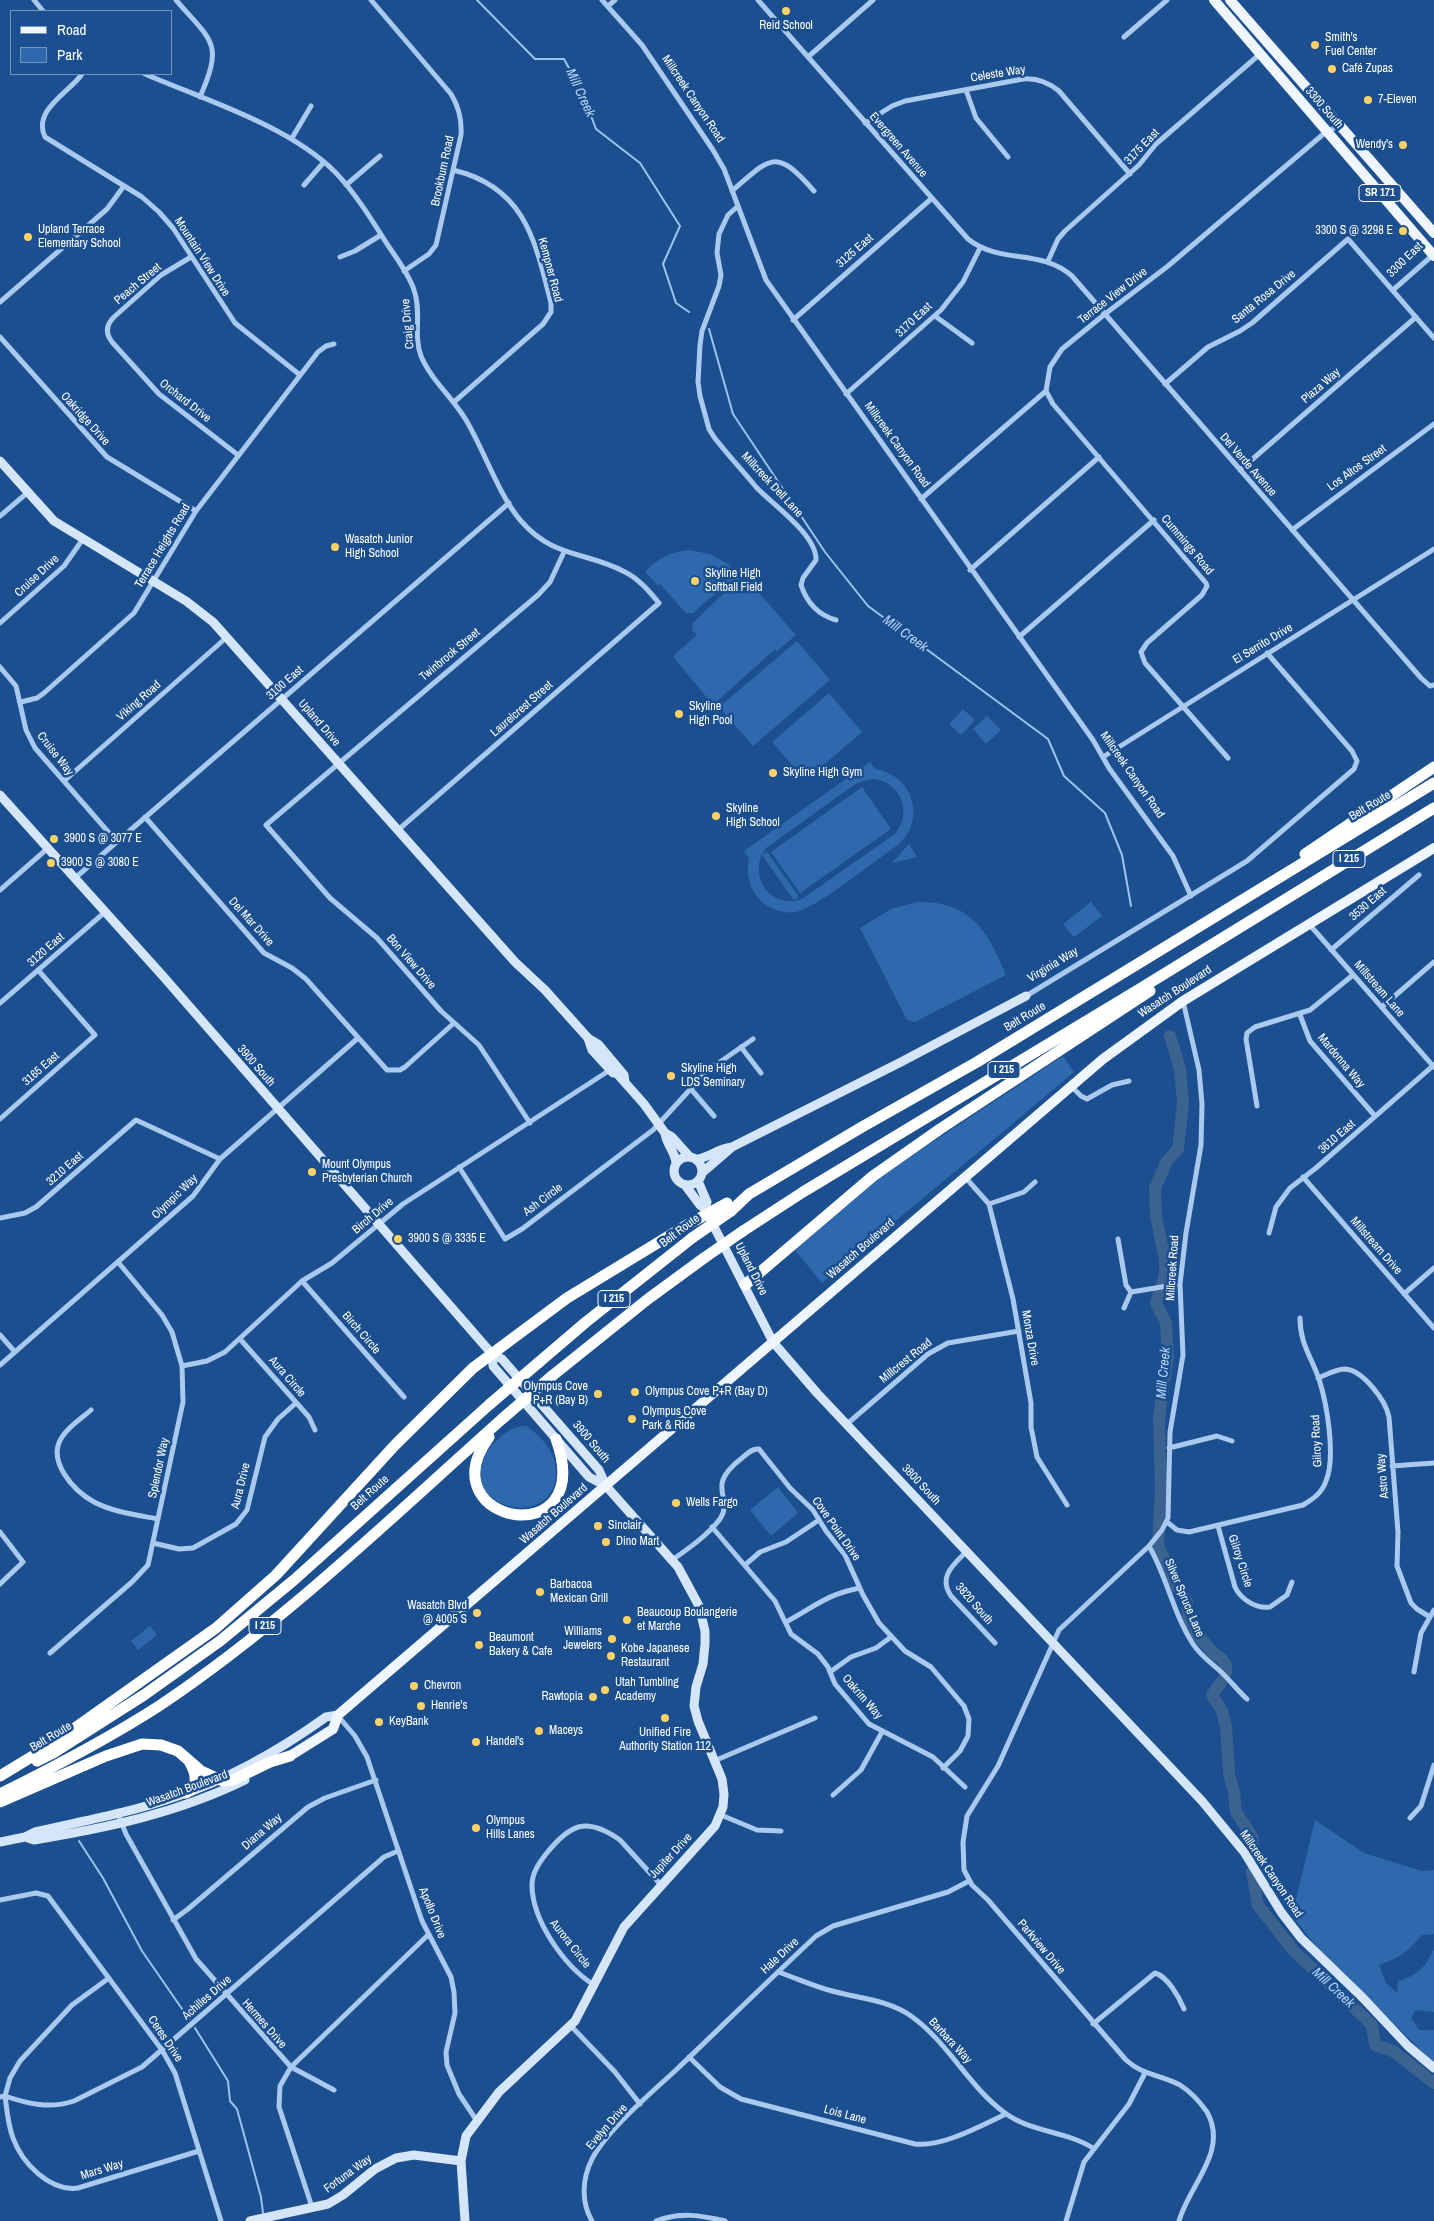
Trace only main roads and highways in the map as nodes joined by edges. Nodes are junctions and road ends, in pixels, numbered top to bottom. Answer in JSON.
{"nodes":[{"id":1,"x":1214,"y":0,"type":"edge"},
{"id":2,"x":1230,"y":0,"type":"edge"},
{"id":3,"x":1434,"y":233,"type":"edge"},
{"id":4,"x":1434,"y":253,"type":"edge"},
{"id":5,"x":1434,"y":767,"type":"edge"},
{"id":6,"x":1434,"y":783,"type":"edge"},
{"id":7,"x":1434,"y":808,"type":"edge"},
{"id":8,"x":1434,"y":848,"type":"edge"},
{"id":9,"x":1226,"y":910,"type":"junction"},
{"id":10,"x":1265,"y":910,"type":"junction"},
{"id":11,"x":729,"y":1207,"type":"junction"},
{"id":12,"x":745,"y":1285,"type":"road end"},
{"id":13,"x":502,"y":1419,"type":"junction"},
{"id":14,"x":556,"y":1439,"type":"road end"},
{"id":15,"x":290,"y":1756,"type":"joint"},
{"id":16,"x":186,"y":1757,"type":"junction"},
{"id":17,"x":0,"y":1778,"type":"edge"},
{"id":18,"x":186,"y":1793,"type":"road end"},
{"id":19,"x":0,"y":1794,"type":"edge"},
{"id":20,"x":0,"y":1802,"type":"edge"}],
"edges":[{"from":1,"to":4,"type":"main road","name":"3300 South","number":"SR 171"},
{"from":2,"to":3,"type":"main road","name":"3300 South","number":"SR 171"},
{"from":5,"to":9,"type":"highway"},
{"from":6,"to":9,"type":"highway","name":"Belt Route","number":"I 215"},
{"from":7,"to":10,"type":"highway","number":"I 215"},
{"from":8,"to":15,"type":"main road","name":"Wasatch Boulevard"},
{"from":9,"to":11,"type":"highway","name":"Belt Route","number":"I 215"},
{"from":10,"to":12,"type":"highway"},
{"from":10,"to":13,"type":"highway","number":"I 215","bridge":true},
{"from":11,"to":17,"type":"highway","name":"Belt Route","number":"I 215","bridge":true},
{"from":11,"to":17,"type":"highway","bridge":true},
{"from":13,"to":14,"type":"highway"},
{"from":13,"to":19,"type":"highway","number":"I 215"},
{"from":15,"to":16,"type":"highway"},
{"from":16,"to":18,"type":"highway"},
{"from":16,"to":20,"type":"highway"}]}
